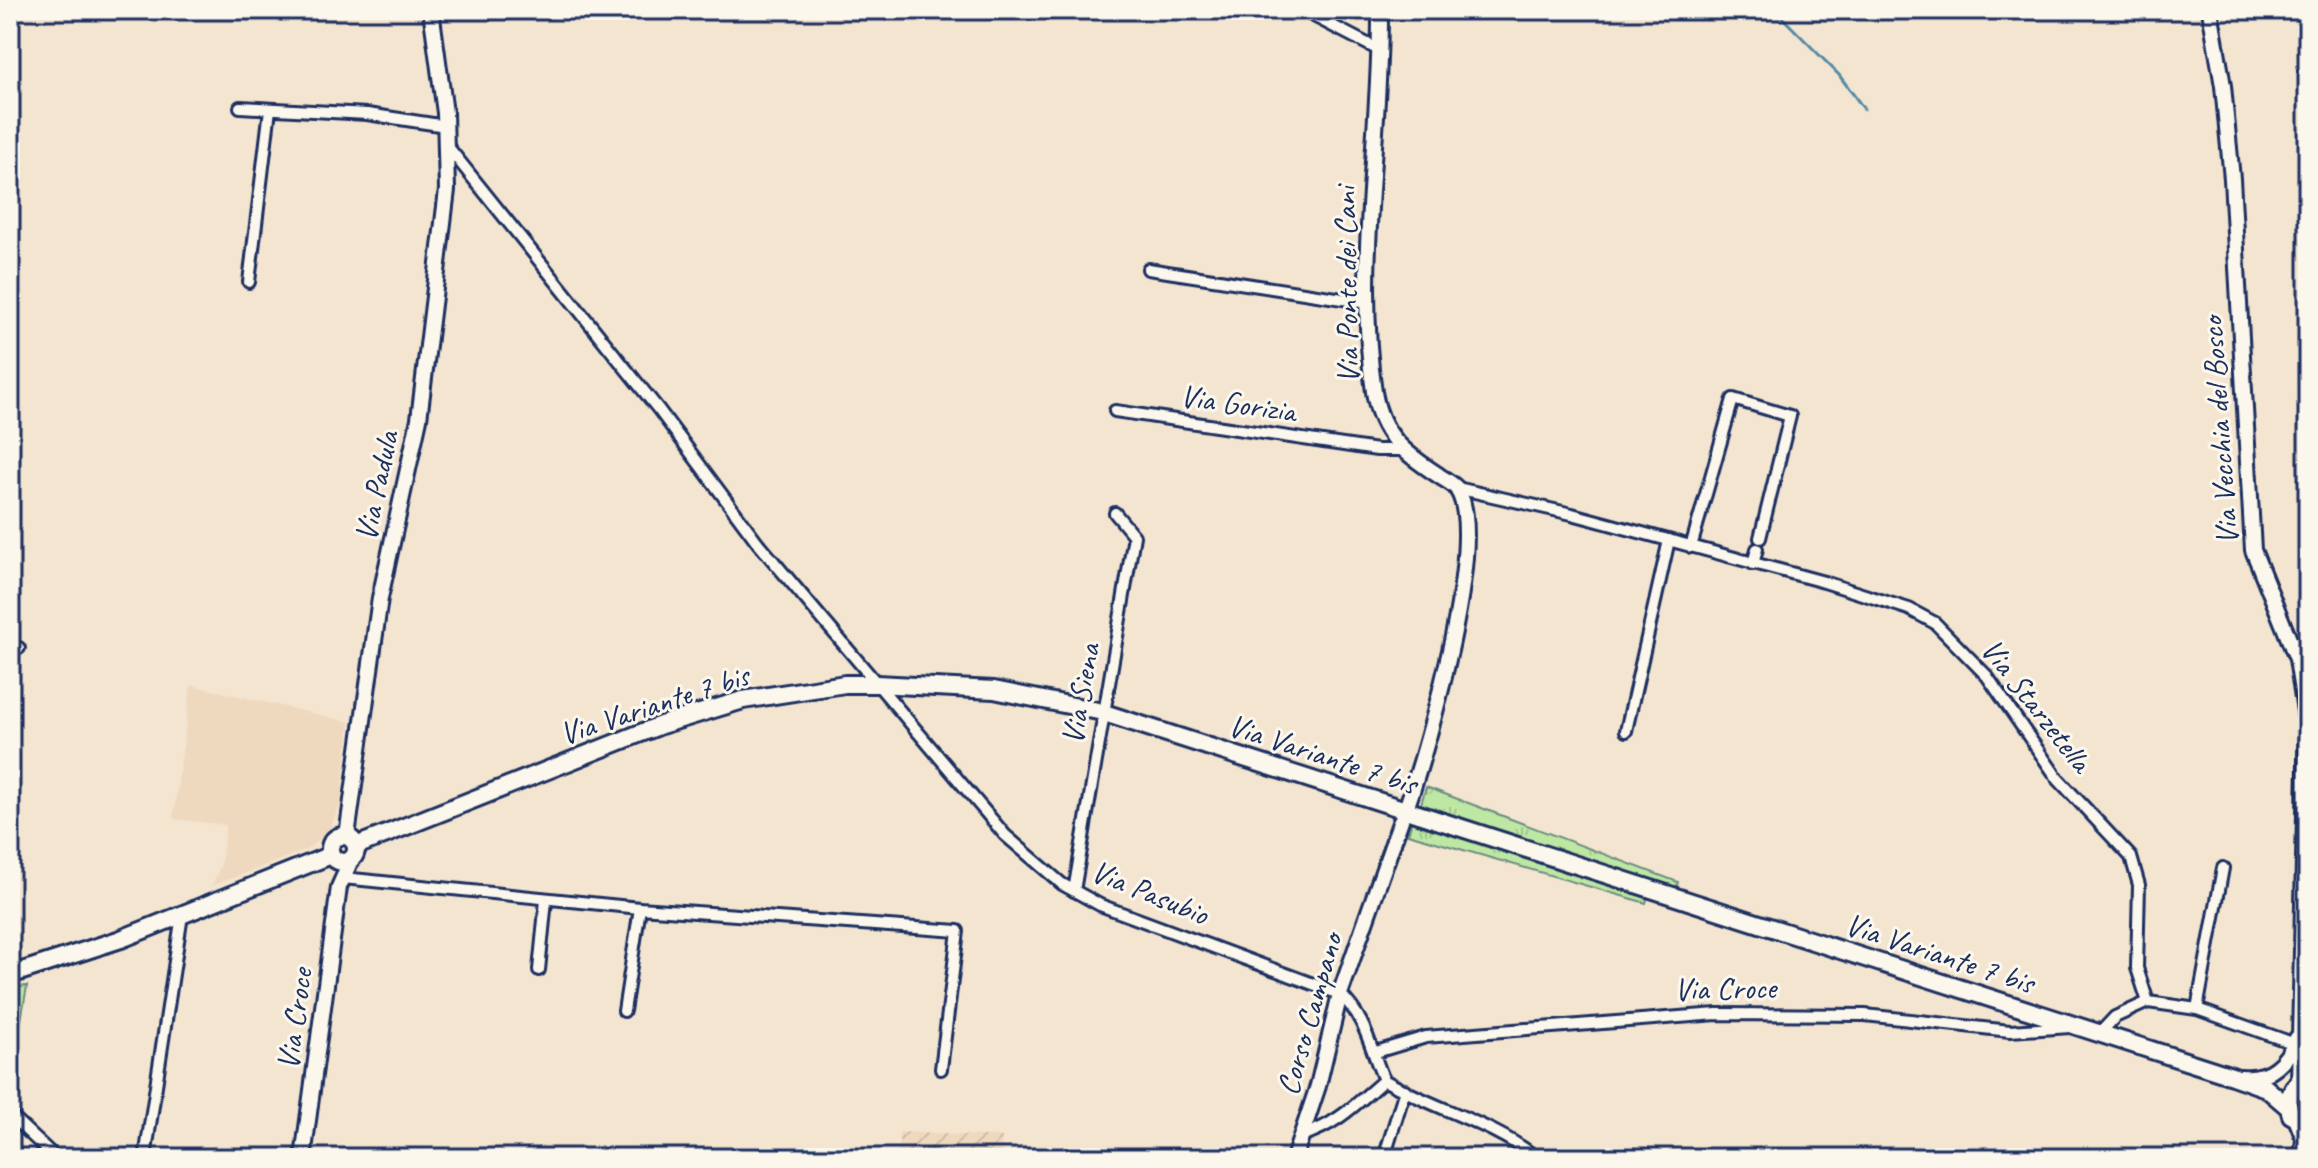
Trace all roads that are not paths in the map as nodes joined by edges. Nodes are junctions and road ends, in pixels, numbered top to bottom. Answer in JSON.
{"nodes":[{"id":1,"x":431,"y":10,"type":"edge"},
{"id":2,"x":1302,"y":10,"type":"edge"},
{"id":3,"x":1380,"y":10,"type":"edge"},
{"id":4,"x":2210,"y":10,"type":"edge"},
{"id":5,"x":1379,"y":50,"type":"junction"},
{"id":6,"x":240,"y":107,"type":"dead end"},
{"id":7,"x":270,"y":109,"type":"junction"},
{"id":8,"x":446,"y":126,"type":"junction"},
{"id":9,"x":448,"y":147,"type":"junction"},
{"id":10,"x":1148,"y":269,"type":"dead end"},
{"id":11,"x":249,"y":282,"type":"dead end"},
{"id":12,"x":1369,"y":303,"type":"junction"},
{"id":13,"x":1115,"y":411,"type":"dead end"},
{"id":14,"x":1400,"y":450,"type":"junction"},
{"id":15,"x":1457,"y":488,"type":"junction"},
{"id":16,"x":1115,"y":513,"type":"dead end"},
{"id":17,"x":1669,"y":540,"type":"junction"},
{"id":18,"x":1691,"y":547,"type":"junction"},
{"id":19,"x":1753,"y":564,"type":"junction"},
{"id":20,"x":876,"y":684,"type":"junction"},
{"id":21,"x":1103,"y":712,"type":"junction"},
{"id":22,"x":1626,"y":731,"type":"dead end"},
{"id":23,"x":1408,"y":803,"type":"dead end"},
{"id":24,"x":1401,"y":820,"type":"dead end"},
{"id":25,"x":351,"y":848,"type":"junction"},
{"id":26,"x":332,"y":857,"type":"junction"},
{"id":27,"x":2223,"y":868,"type":"dead end"},
{"id":28,"x":341,"y":883,"type":"junction"},
{"id":29,"x":1074,"y":891,"type":"junction"},
{"id":30,"x":546,"y":900,"type":"junction"},
{"id":31,"x":640,"y":908,"type":"junction"},
{"id":32,"x":182,"y":915,"type":"junction"},
{"id":33,"x":539,"y":970,"type":"dead end"},
{"id":34,"x":10,"y":975,"type":"edge"},
{"id":35,"x":1340,"y":994,"type":"junction"},
{"id":36,"x":2148,"y":1002,"type":"junction"},
{"id":37,"x":2197,"y":1009,"type":"junction"},
{"id":38,"x":624,"y":1011,"type":"dead end"},
{"id":39,"x":2076,"y":1027,"type":"junction"},
{"id":40,"x":2100,"y":1033,"type":"junction"},
{"id":41,"x":2297,"y":1041,"type":"junction"},
{"id":42,"x":1376,"y":1052,"type":"junction"},
{"id":43,"x":2308,"y":1064,"type":"edge"},
{"id":44,"x":941,"y":1069,"type":"dead end"},
{"id":45,"x":2232,"y":1076,"type":"junction"},
{"id":46,"x":1384,"y":1080,"type":"junction"},
{"id":47,"x":2301,"y":1084,"type":"edge"},
{"id":48,"x":2266,"y":1088,"type":"junction"},
{"id":49,"x":1405,"y":1090,"type":"junction"},
{"id":50,"x":10,"y":1115,"type":"edge"},
{"id":51,"x":2296,"y":1116,"type":"edge"},
{"id":52,"x":1303,"y":1135,"type":"junction"},
{"id":53,"x":56,"y":1158,"type":"edge"},
{"id":54,"x":145,"y":1158,"type":"edge"},
{"id":55,"x":303,"y":1158,"type":"edge"},
{"id":56,"x":1294,"y":1158,"type":"edge"},
{"id":57,"x":1384,"y":1158,"type":"edge"},
{"id":58,"x":1537,"y":1158,"type":"edge"},
{"id":59,"x":2300,"y":1158,"type":"edge"}],
"edges":[{"from":1,"to":8,"type":"main road","name":"Via Padula"},
{"from":2,"to":5,"type":"street"},
{"from":3,"to":5,"type":"main road","name":"Via Ponte dei Cani"},
{"from":4,"to":41,"type":"main road","name":"Via Vecchia del Bosco"},
{"from":5,"to":12,"type":"main road","name":"Via Ponte dei Cani"},
{"from":6,"to":7,"type":"street"},
{"from":7,"to":8,"type":"street"},
{"from":7,"to":11,"type":"street"},
{"from":8,"to":9,"type":"main road","name":"Via Padula"},
{"from":9,"to":20,"type":"street"},
{"from":9,"to":25,"type":"main road","name":"Via Padula"},
{"from":10,"to":12,"type":"street"},
{"from":12,"to":14,"type":"main road","name":"Via Ponte dei Cani"},
{"from":13,"to":14,"type":"street","name":"Via Gorizia"},
{"from":14,"to":15,"type":"main road","name":"Via Ponte dei Cani"},
{"from":15,"to":17,"type":"street","name":"Via Starzetella"},
{"from":15,"to":23,"type":"main road"},
{"from":16,"to":21,"type":"street","name":"Via Siena"},
{"from":17,"to":18,"type":"street","name":"Via Starzetella"},
{"from":17,"to":22,"type":"street"},
{"from":18,"to":19,"type":"street","name":"Via Starzetella"},
{"from":18,"to":19,"type":"street"},
{"from":19,"to":36,"type":"street","name":"Via Starzetella"},
{"from":20,"to":21,"type":"main road","name":"Via Variante 7 bis"},
{"from":20,"to":25,"type":"main road","name":"Via Variante 7 bis"},
{"from":20,"to":29,"type":"street","name":"Via Pasubio"},
{"from":21,"to":29,"type":"street","name":"Via Siena"},
{"from":21,"to":39,"type":"main road","name":"Via Variante 7 bis"},
{"from":24,"to":35,"type":"main road","name":"Corso Campano"},
{"from":25,"to":26,"type":"main road"},
{"from":25,"to":26,"type":"main road"},
{"from":25,"to":28,"type":"main road","name":"Via Croce"},
{"from":26,"to":28,"type":"main road","name":"Via Croce"},
{"from":26,"to":32,"type":"main road"},
{"from":27,"to":37,"type":"street"},
{"from":28,"to":30,"type":"street"},
{"from":28,"to":55,"type":"main road","name":"Via Croce"},
{"from":29,"to":35,"type":"street","name":"Via Pasubio"},
{"from":30,"to":31,"type":"street"},
{"from":30,"to":33,"type":"street"},
{"from":31,"to":38,"type":"street"},
{"from":31,"to":44,"type":"street"},
{"from":32,"to":34,"type":"main road"},
{"from":32,"to":54,"type":"street"},
{"from":35,"to":42,"type":"street"},
{"from":35,"to":52,"type":"main road","name":"Corso Campano"},
{"from":36,"to":37,"type":"street"},
{"from":36,"to":40,"type":"street"},
{"from":37,"to":41,"type":"street"},
{"from":39,"to":40,"type":"main road","name":"Via Variante 7 bis"},
{"from":39,"to":42,"type":"street","name":"Via Croce"},
{"from":40,"to":45,"type":"main road","name":"Via Variante 7 bis"},
{"from":41,"to":43,"type":"main road","name":"Via Vecchia del Bosco"},
{"from":41,"to":45,"type":"main road"},
{"from":41,"to":47,"type":"main road","name":"Via Vecchia del Bosco"},
{"from":42,"to":46,"type":"street"},
{"from":45,"to":48,"type":"main road","name":"Via Variante 7 bis"},
{"from":46,"to":49,"type":"street"},
{"from":46,"to":52,"type":"street"},
{"from":47,"to":48,"type":"main road","name":"Via Variante 7 bis"},
{"from":47,"to":51,"type":"main road"},
{"from":48,"to":51,"type":"main road","name":"Via Variante 7 bis"},
{"from":49,"to":57,"type":"street"},
{"from":49,"to":58,"type":"street"},
{"from":50,"to":53,"type":"street"},
{"from":51,"to":59,"type":"street"},
{"from":52,"to":56,"type":"main road","name":"Corso Campano"}]}
